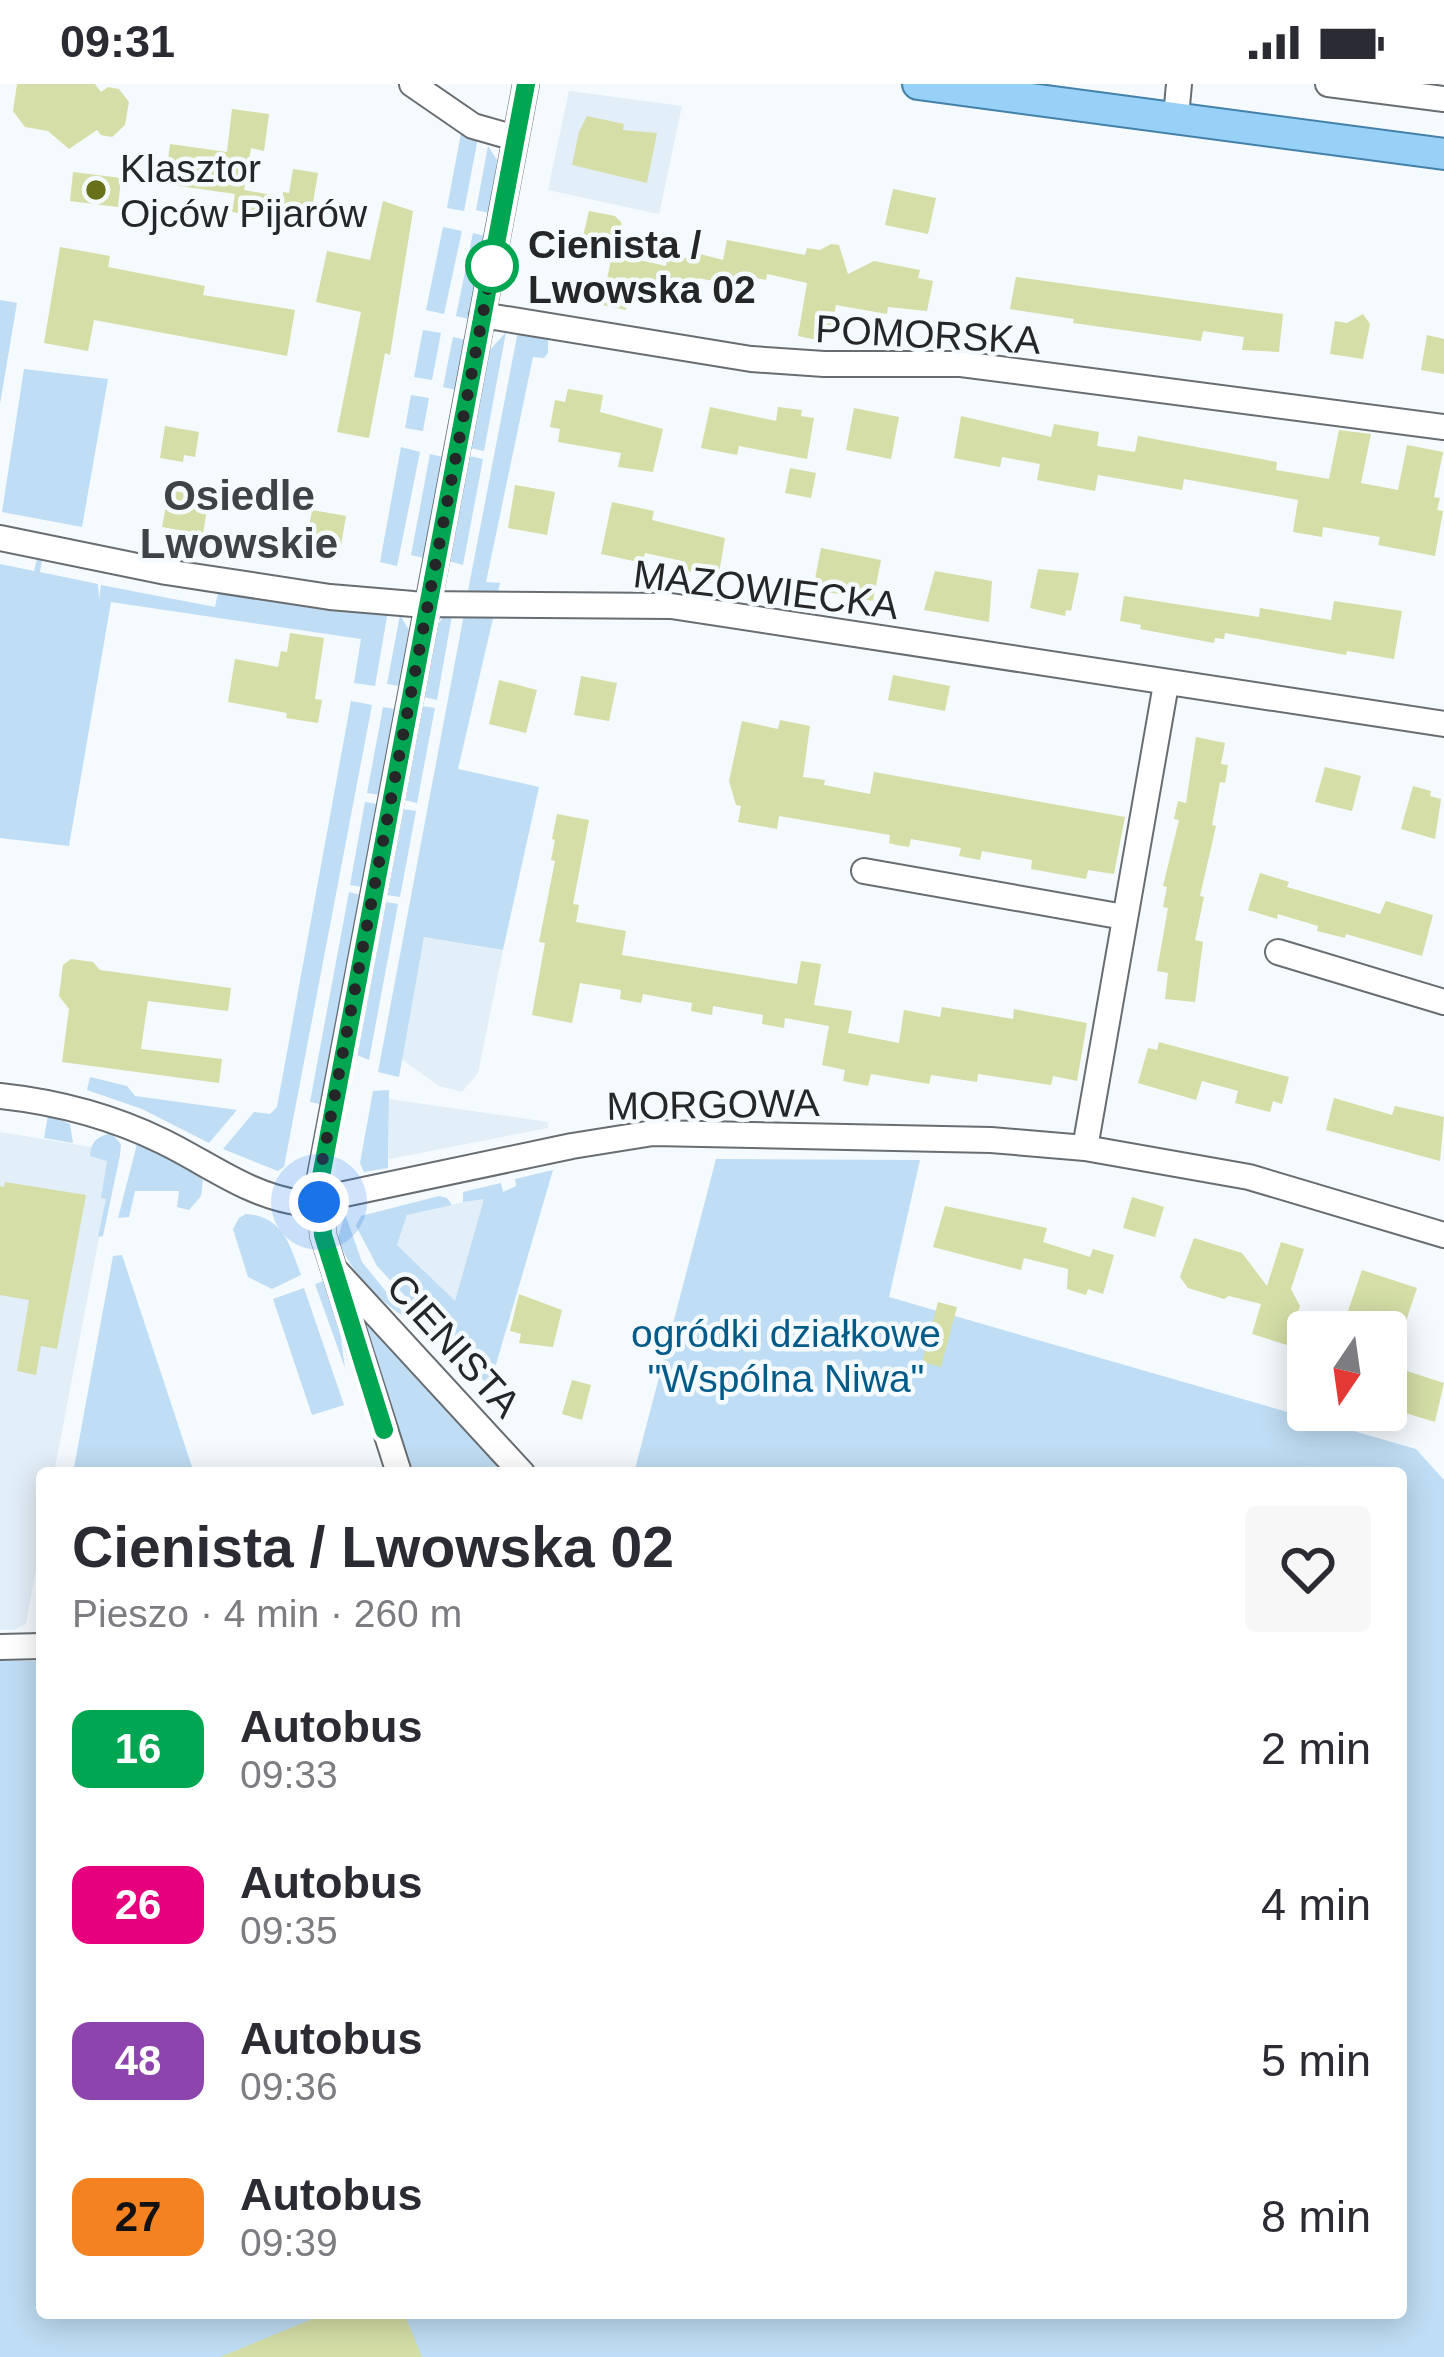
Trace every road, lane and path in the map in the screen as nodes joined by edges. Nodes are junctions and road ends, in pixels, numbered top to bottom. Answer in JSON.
{"nodes":[{"id":1,"x":412,"y":84,"type":"edge"},
{"id":2,"x":526,"y":84,"type":"edge"},
{"id":3,"x":918,"y":84,"type":"edge"},
{"id":4,"x":1179,"y":84,"type":"edge"},
{"id":5,"x":1328,"y":84,"type":"edge"},
{"id":6,"x":1444,"y":99,"type":"edge"},
{"id":7,"x":1176,"y":117,"type":"junction"},
{"id":8,"x":515,"y":138,"type":"junction"},
{"id":9,"x":1441,"y":151,"type":"edge"},
{"id":10,"x":482,"y":315,"type":"junction"},
{"id":11,"x":1444,"y":428,"type":"edge"},
{"id":12,"x":0,"y":538,"type":"edge"},
{"id":13,"x":427,"y":603,"type":"junction"},
{"id":14,"x":1166,"y":684,"type":"junction"},
{"id":15,"x":1444,"y":724,"type":"edge"},
{"id":16,"x":864,"y":871,"type":"dead end"},
{"id":17,"x":1124,"y":917,"type":"junction"},
{"id":18,"x":1278,"y":952,"type":"dead end"},
{"id":19,"x":1444,"y":1002,"type":"edge"},
{"id":20,"x":0,"y":1096,"type":"edge"},
{"id":21,"x":1085,"y":1148,"type":"junction"},
{"id":22,"x":319,"y":1202,"type":"junction"},
{"id":23,"x":1444,"y":1235,"type":"edge"},
{"id":24,"x":333,"y":1268,"type":"junction"},
{"id":25,"x":397,"y":1467,"type":"edge"},
{"id":26,"x":516,"y":1467,"type":"edge"},
{"id":27,"x":36,"y":1646,"type":"edge"},
{"id":28,"x":0,"y":1647,"type":"edge"}],
"edges":[{"from":1,"to":8,"type":"street"},
{"from":2,"to":8,"type":"street","name":"CIENISTA"},
{"from":3,"to":7,"type":"main road"},
{"from":4,"to":7,"type":"street"},
{"from":5,"to":6,"type":"street"},
{"from":7,"to":9,"type":"main road"},
{"from":8,"to":10,"type":"street","name":"CIENISTA"},
{"from":10,"to":11,"type":"street","name":"POMORSKA"},
{"from":10,"to":13,"type":"street","name":"CIENISTA"},
{"from":12,"to":13,"type":"street","name":"MAZOWIECKA"},
{"from":13,"to":14,"type":"street","name":"MAZOWIECKA"},
{"from":13,"to":22,"type":"street","name":"CIENISTA"},
{"from":14,"to":15,"type":"street","name":"MAZOWIECKA"},
{"from":14,"to":17,"type":"street"},
{"from":16,"to":17,"type":"street"},
{"from":17,"to":21,"type":"street"},
{"from":18,"to":19,"type":"street"},
{"from":20,"to":22,"type":"street","name":"MORGOWA"},
{"from":21,"to":22,"type":"street","name":"MORGOWA"},
{"from":21,"to":23,"type":"street","name":"MORGOWA"},
{"from":22,"to":24,"type":"street","name":"CIENISTA"},
{"from":24,"to":25,"type":"street","name":"CIENISTA"},
{"from":24,"to":26,"type":"street","name":"CIENISTA"},
{"from":27,"to":28,"type":"street"}]}
